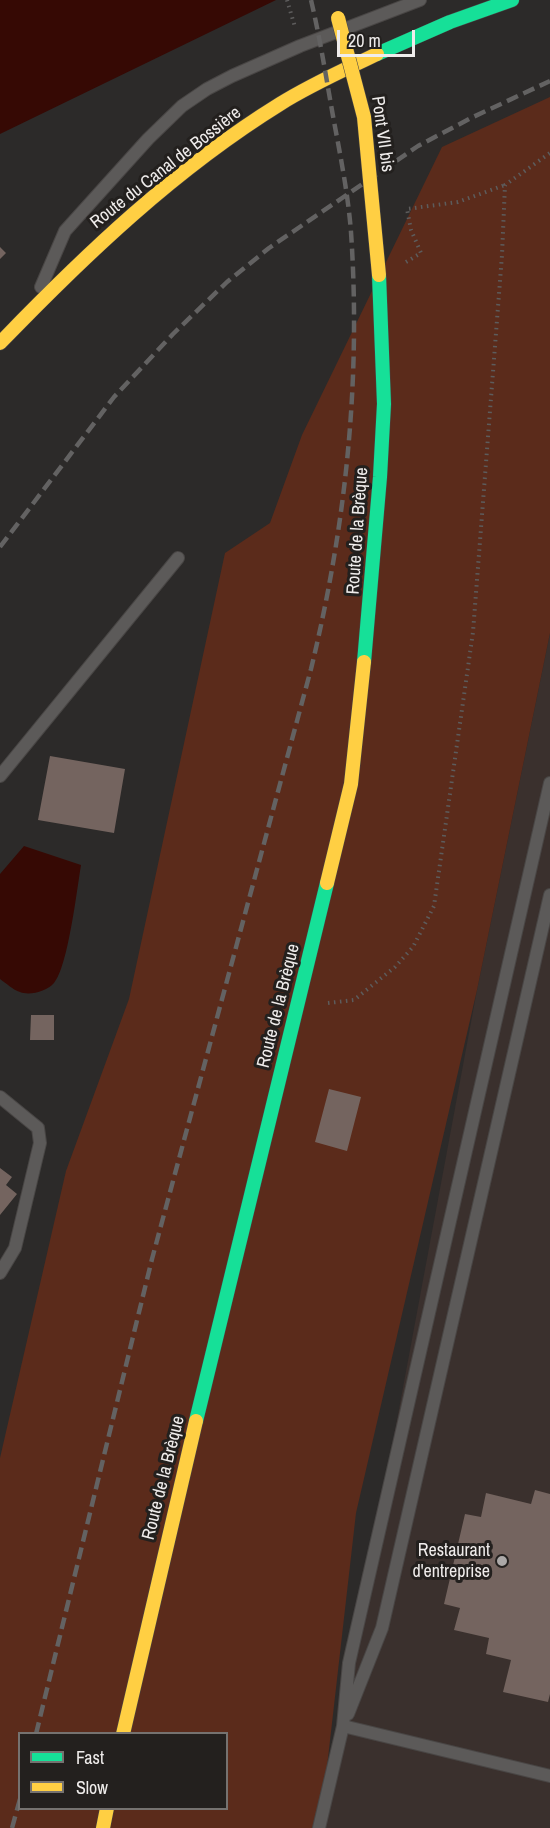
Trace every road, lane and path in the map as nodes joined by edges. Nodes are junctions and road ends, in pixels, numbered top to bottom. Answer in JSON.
{"nodes":[{"id":1,"x":287,"y":0,"type":"edge"},
{"id":2,"x":420,"y":0,"type":"edge"},
{"id":3,"x":512,"y":0,"type":"edge"},
{"id":4,"x":336,"y":9,"type":"dead end"},
{"id":5,"x":295,"y":27,"type":"dead end"},
{"id":6,"x":550,"y":153,"type":"edge"},
{"id":7,"x":505,"y":185,"type":"junction"},
{"id":8,"x":401,"y":264,"type":"dead end"},
{"id":9,"x":379,"y":275,"type":"joint"},
{"id":10,"x":33,"y":308,"type":"junction"},
{"id":11,"x":0,"y":343,"type":"edge"},
{"id":12,"x":178,"y":558,"type":"dead end"},
{"id":13,"x":0,"y":776,"type":"edge"},
{"id":14,"x":550,"y":783,"type":"edge"},
{"id":15,"x":550,"y":895,"type":"edge"},
{"id":16,"x":318,"y":1005,"type":"dead end"},
{"id":17,"x":0,"y":1097,"type":"edge"},
{"id":18,"x":0,"y":1273,"type":"edge"},
{"id":19,"x":343,"y":1726,"type":"junction"},
{"id":20,"x":123,"y":1732,"type":"edge"},
{"id":21,"x":550,"y":1776,"type":"edge"},
{"id":22,"x":107,"y":1810,"type":"edge"},
{"id":23,"x":103,"y":1828,"type":"edge"},
{"id":24,"x":319,"y":1828,"type":"edge"}],
"edges":[{"from":1,"to":5,"type":"path"},
{"from":2,"to":10,"type":"lane"},
{"from":3,"to":10,"type":"main road","name":"Route du Canal de Bossière"},
{"from":4,"to":9,"type":"main road","name":"Pont VII bis","bridge":true},
{"from":6,"to":7,"type":"path"},
{"from":7,"to":8,"type":"path"},
{"from":7,"to":16,"type":"path"},
{"from":9,"to":20,"type":"main road","name":"Route de la Brèque"},
{"from":10,"to":11,"type":"main road","name":"Route du Canal de Bossière"},
{"from":12,"to":13,"type":"lane"},
{"from":14,"to":19,"type":"lane"},
{"from":15,"to":19,"type":"lane"},
{"from":17,"to":18,"type":"lane"},
{"from":19,"to":21,"type":"lane"},
{"from":19,"to":24,"type":"lane"},
{"from":22,"to":23,"type":"main road"}]}
